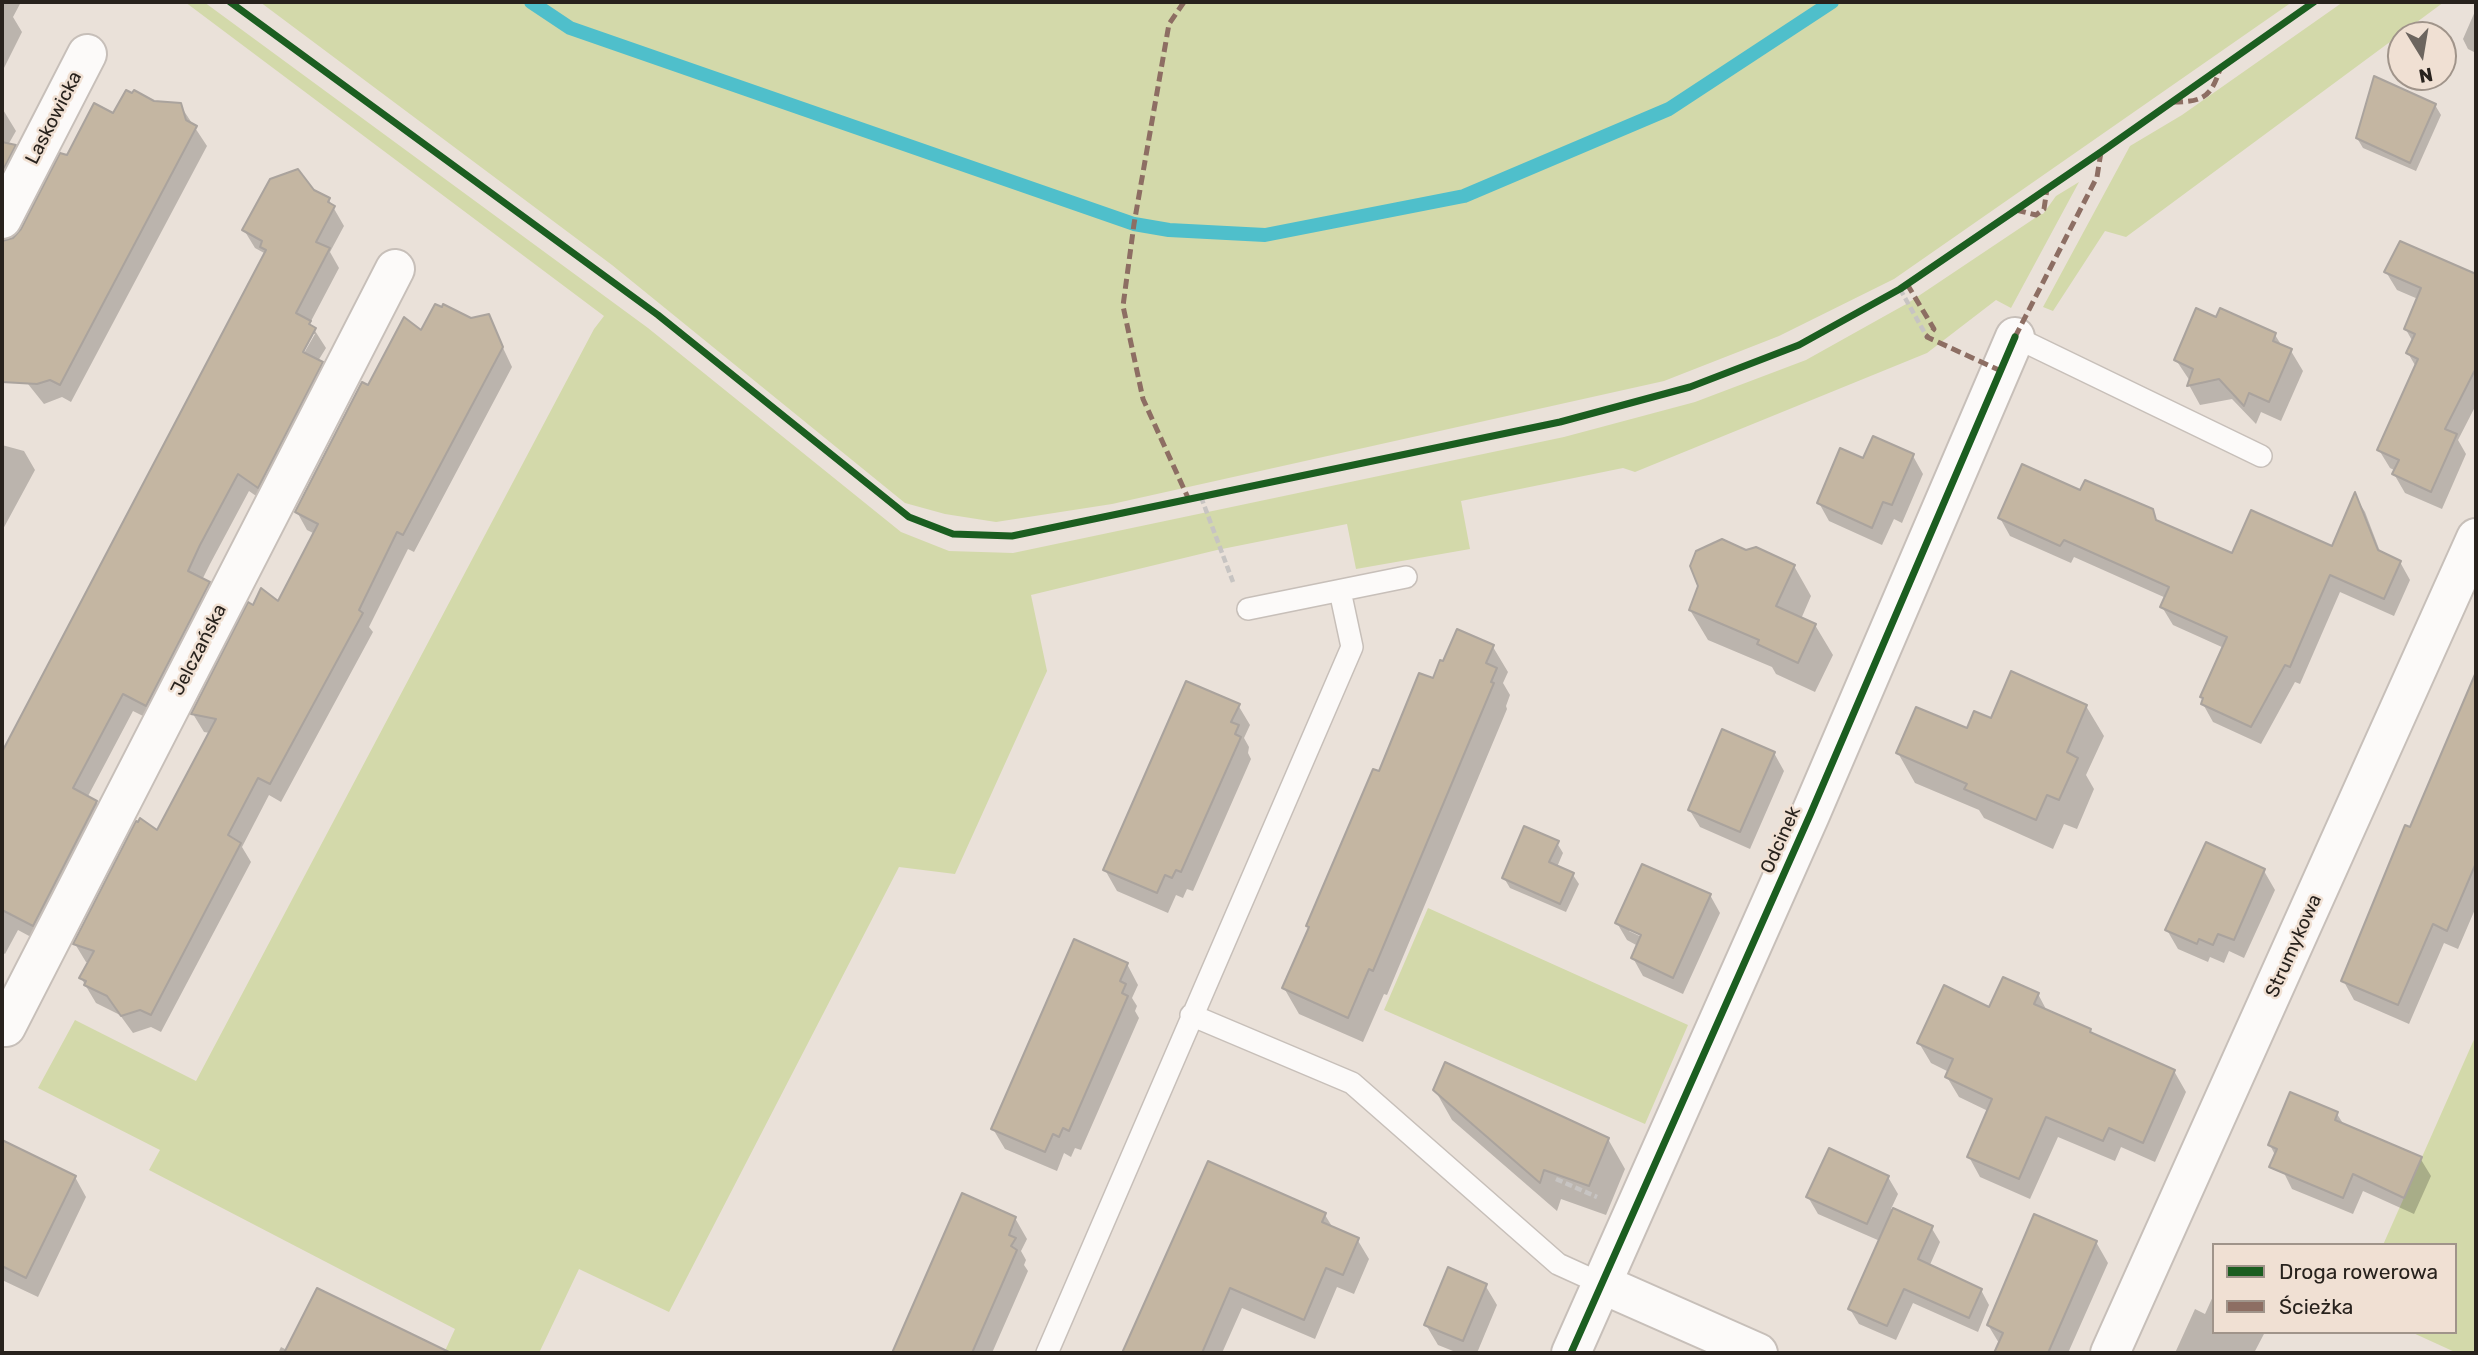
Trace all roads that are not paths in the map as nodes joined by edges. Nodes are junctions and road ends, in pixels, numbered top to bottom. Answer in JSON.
{"nodes":[{"id":1,"x":87,"y":54,"type":"dead end"},
{"id":2,"x":2,"y":219,"type":"edge"},
{"id":3,"x":395,"y":269,"type":"dead end"},
{"id":4,"x":2015,"y":337,"type":"joint"},
{"id":5,"x":2261,"y":456,"type":"dead end"},
{"id":6,"x":2476,"y":538,"type":"edge"},
{"id":7,"x":1406,"y":578,"type":"dead end"},
{"id":8,"x":1340,"y":591,"type":"junction"},
{"id":9,"x":1248,"y":609,"type":"dead end"},
{"id":10,"x":1191,"y":1016,"type":"junction"},
{"id":11,"x":2,"y":1025,"type":"edge"},
{"id":12,"x":1602,"y":1284,"type":"junction"},
{"id":13,"x":1047,"y":1353,"type":"edge"},
{"id":14,"x":1571,"y":1353,"type":"edge"},
{"id":15,"x":1758,"y":1353,"type":"edge"},
{"id":16,"x":2110,"y":1353,"type":"edge"}],
"edges":[{"from":1,"to":2,"type":"street","name":"Laskowicka"},
{"from":3,"to":11,"type":"street","name":"Jelczańska"},
{"from":4,"to":5,"type":"lane"},
{"from":4,"to":12,"type":"street","name":"Odcinek"},
{"from":6,"to":16,"type":"street","name":"Strumykowa"},
{"from":7,"to":8,"type":"lane"},
{"from":8,"to":9,"type":"lane"},
{"from":8,"to":10,"type":"lane"},
{"from":10,"to":12,"type":"lane"},
{"from":10,"to":13,"type":"lane"},
{"from":12,"to":14,"type":"street","name":"Odcinek"},
{"from":12,"to":15,"type":"street"}]}
